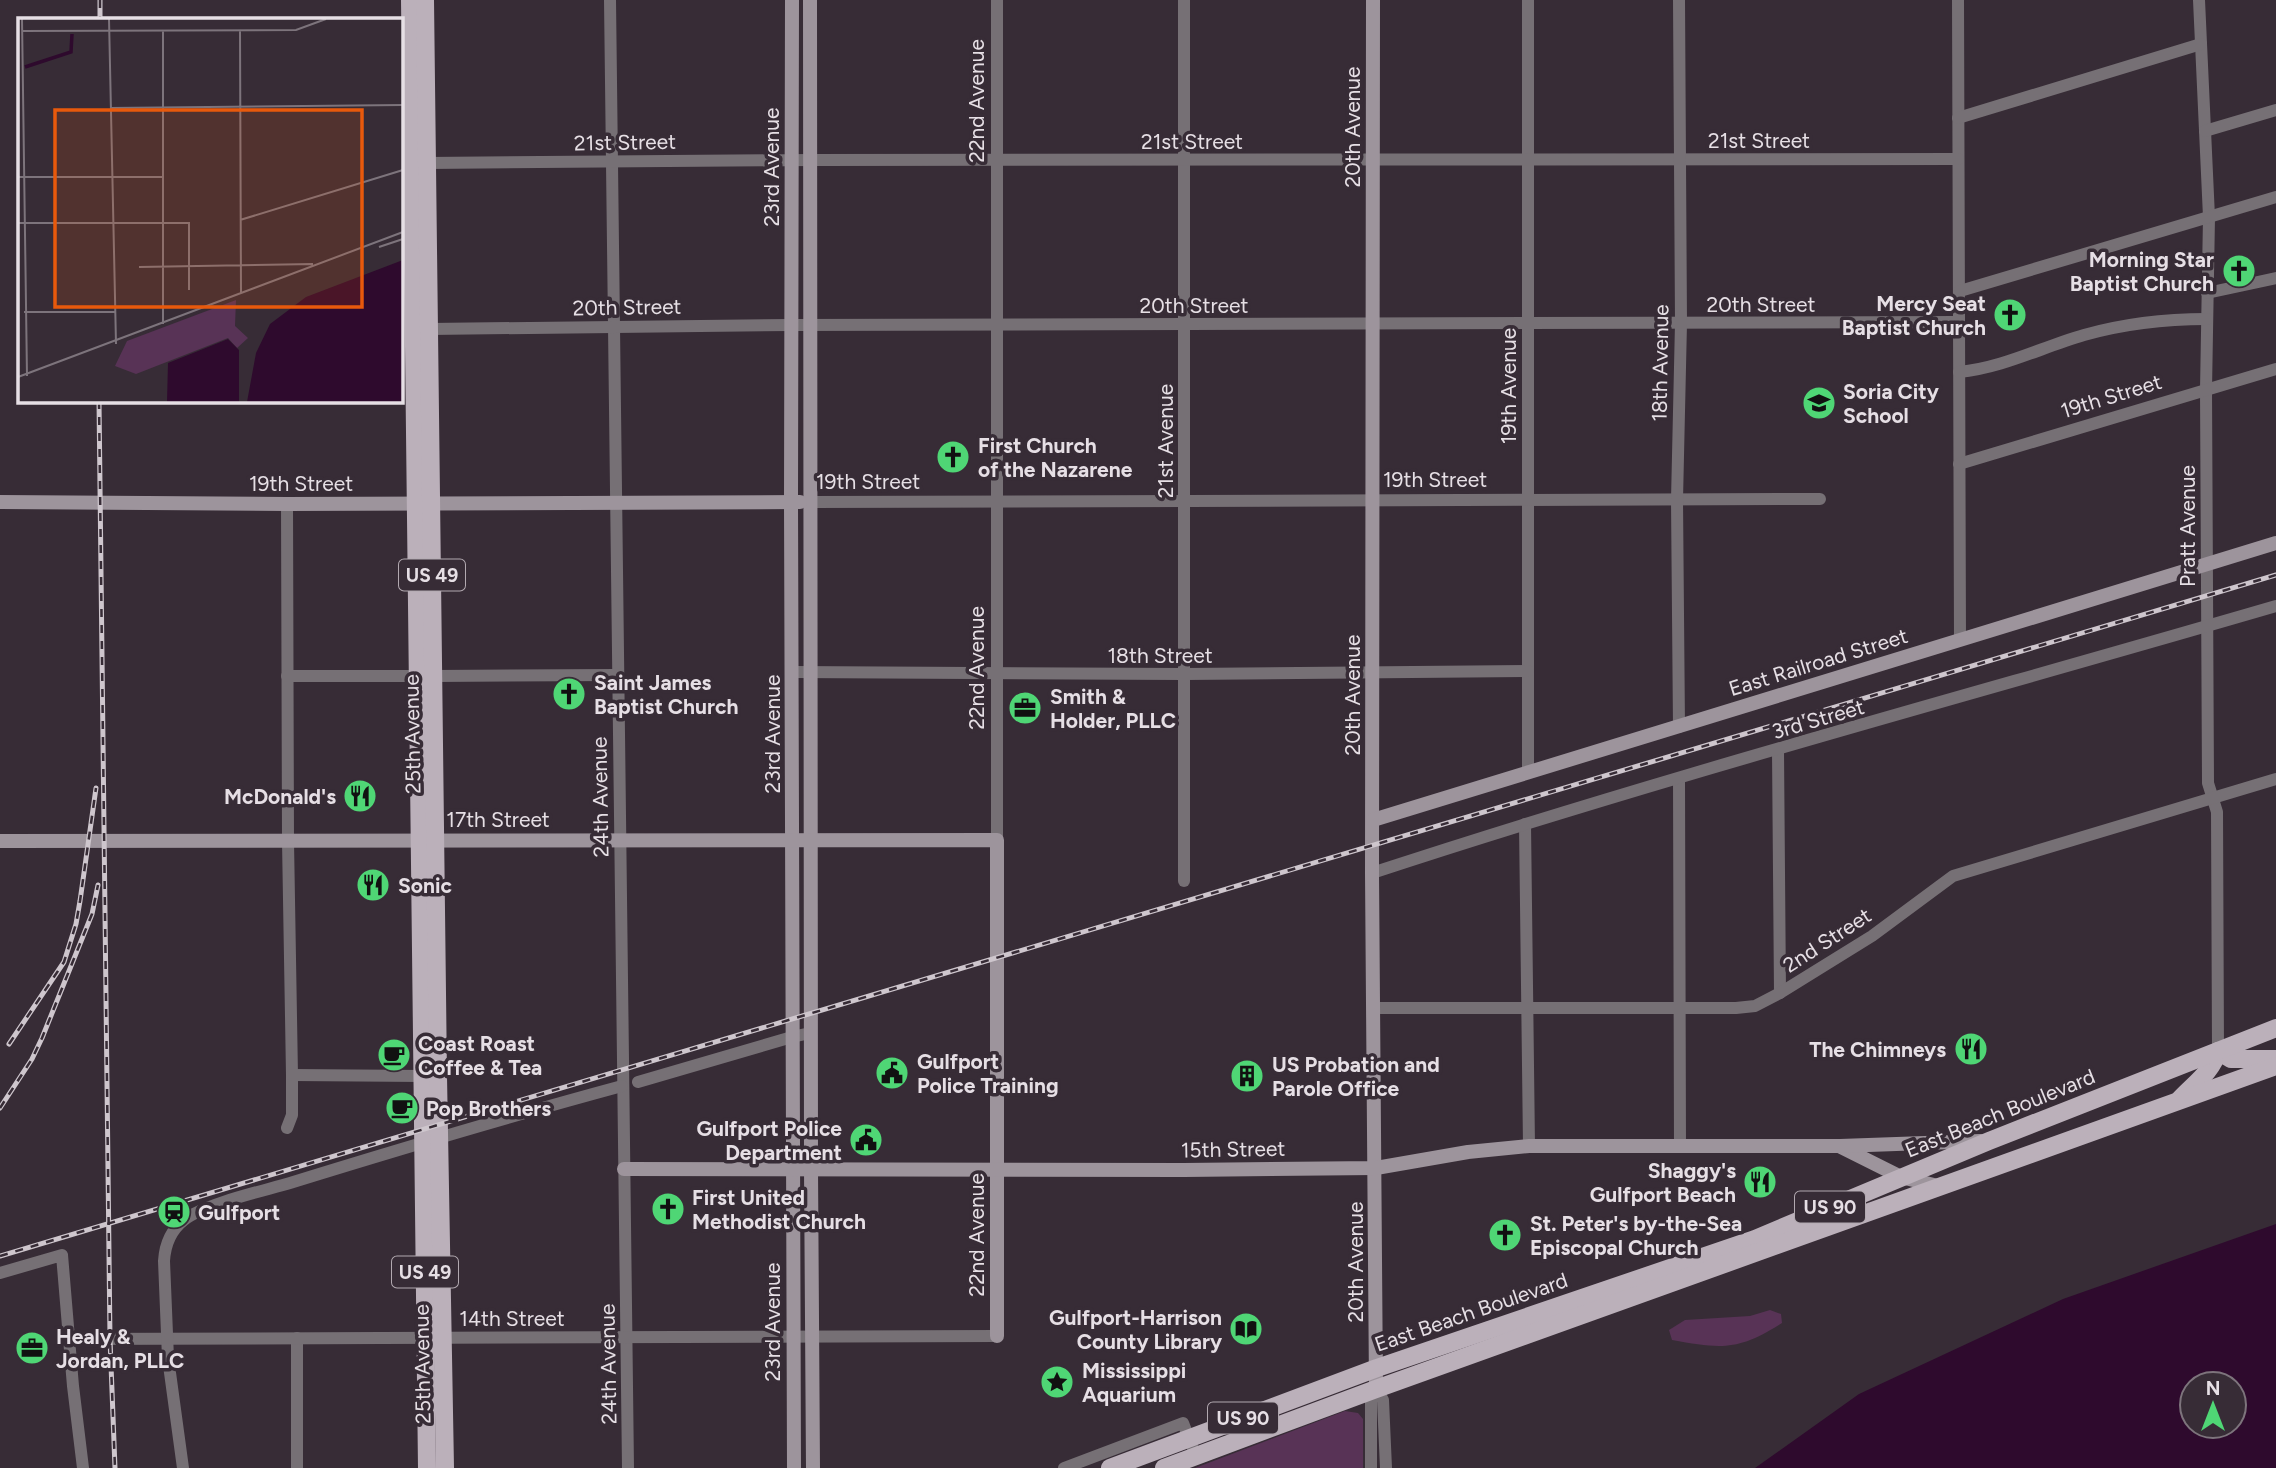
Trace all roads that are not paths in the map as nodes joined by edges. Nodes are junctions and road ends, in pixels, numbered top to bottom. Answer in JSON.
{"nodes":[{"id":1,"x":410,"y":0,"type":"edge"},
{"id":2,"x":425,"y":0,"type":"edge"},
{"id":3,"x":610,"y":0,"type":"edge"},
{"id":4,"x":792,"y":0,"type":"edge"},
{"id":5,"x":810,"y":0,"type":"edge"},
{"id":6,"x":997,"y":0,"type":"edge"},
{"id":7,"x":1184,"y":0,"type":"edge"},
{"id":8,"x":1374,"y":0,"type":"edge"},
{"id":9,"x":1528,"y":0,"type":"edge"},
{"id":10,"x":1679,"y":0,"type":"edge"},
{"id":11,"x":1958,"y":0,"type":"edge"},
{"id":12,"x":2199,"y":0,"type":"edge"},
{"id":13,"x":2201,"y":44,"type":"junction"},
{"id":14,"x":2276,"y":110,"type":"edge"},
{"id":15,"x":1958,"y":118,"type":"junction"},
{"id":16,"x":2205,"y":131,"type":"junction"},
{"id":17,"x":1679,"y":159,"type":"junction"},
{"id":18,"x":1958,"y":159,"type":"junction"},
{"id":19,"x":792,"y":160,"type":"junction"},
{"id":20,"x":810,"y":160,"type":"junction"},
{"id":21,"x":997,"y":160,"type":"junction"},
{"id":22,"x":1184,"y":160,"type":"junction"},
{"id":23,"x":1372,"y":160,"type":"junction"},
{"id":24,"x":1527,"y":160,"type":"junction"},
{"id":25,"x":611,"y":162,"type":"junction"},
{"id":26,"x":413,"y":163,"type":"edge"},
{"id":27,"x":2276,"y":197,"type":"edge"},
{"id":28,"x":2208,"y":217,"type":"junction"},
{"id":29,"x":2276,"y":278,"type":"edge"},
{"id":30,"x":1959,"y":291,"type":"junction"},
{"id":31,"x":2207,"y":293,"type":"junction"},
{"id":32,"x":2207,"y":319,"type":"junction"},
{"id":33,"x":1959,"y":322,"type":"junction"},
{"id":34,"x":1681,"y":323,"type":"junction"},
{"id":35,"x":1373,"y":324,"type":"junction"},
{"id":36,"x":1527,"y":324,"type":"junction"},
{"id":37,"x":791,"y":325,"type":"junction"},
{"id":38,"x":810,"y":325,"type":"junction"},
{"id":39,"x":997,"y":325,"type":"junction"},
{"id":40,"x":1184,"y":325,"type":"junction"},
{"id":41,"x":614,"y":327,"type":"junction"},
{"id":42,"x":415,"y":329,"type":"edge"},
{"id":43,"x":2276,"y":369,"type":"edge"},
{"id":44,"x":1959,"y":372,"type":"junction"},
{"id":45,"x":2206,"y":390,"type":"junction"},
{"id":46,"x":1959,"y":464,"type":"junction"},
{"id":47,"x":1820,"y":499,"type":"dead end"},
{"id":48,"x":1373,"y":500,"type":"junction"},
{"id":49,"x":1528,"y":500,"type":"junction"},
{"id":50,"x":1677,"y":500,"type":"junction"},
{"id":51,"x":997,"y":501,"type":"junction"},
{"id":52,"x":1185,"y":501,"type":"junction"},
{"id":53,"x":0,"y":502,"type":"edge"},
{"id":54,"x":616,"y":502,"type":"junction"},
{"id":55,"x":791,"y":502,"type":"junction"},
{"id":56,"x":811,"y":502,"type":"junction"},
{"id":57,"x":424,"y":503,"type":"junction"},
{"id":58,"x":287,"y":504,"type":"junction"},
{"id":59,"x":2276,"y":543,"type":"edge"},
{"id":60,"x":2206,"y":564,"type":"junction"},
{"id":61,"x":2276,"y":607,"type":"edge"},
{"id":62,"x":2207,"y":626,"type":"junction"},
{"id":63,"x":1961,"y":640,"type":"junction"},
{"id":64,"x":1528,"y":671,"type":"junction"},
{"id":65,"x":793,"y":673,"type":"junction"},
{"id":66,"x":810,"y":673,"type":"junction"},
{"id":67,"x":1373,"y":673,"type":"junction"},
{"id":68,"x":997,"y":674,"type":"junction"},
{"id":69,"x":1185,"y":674,"type":"junction"},
{"id":70,"x":618,"y":675,"type":"junction"},
{"id":71,"x":287,"y":676,"type":"junction"},
{"id":72,"x":426,"y":676,"type":"junction"},
{"id":73,"x":1679,"y":727,"type":"junction"},
{"id":74,"x":1778,"y":751,"type":"junction"},
{"id":75,"x":1528,"y":771,"type":"junction"},
{"id":76,"x":1679,"y":779,"type":"junction"},
{"id":77,"x":2276,"y":779,"type":"edge"},
{"id":78,"x":2213,"y":797,"type":"junction"},
{"id":79,"x":1373,"y":820,"type":"junction"},
{"id":80,"x":1525,"y":824,"type":"junction"},
{"id":81,"x":620,"y":840,"type":"junction"},
{"id":82,"x":793,"y":840,"type":"junction"},
{"id":83,"x":810,"y":840,"type":"junction"},
{"id":84,"x":997,"y":840,"type":"junction"},
{"id":85,"x":0,"y":841,"type":"edge"},
{"id":86,"x":288,"y":841,"type":"junction"},
{"id":87,"x":428,"y":841,"type":"junction"},
{"id":88,"x":1372,"y":873,"type":"junction"},
{"id":89,"x":1184,"y":881,"type":"dead end"},
{"id":90,"x":1780,"y":993,"type":"junction"},
{"id":91,"x":1373,"y":1008,"type":"junction"},
{"id":92,"x":1526,"y":1008,"type":"junction"},
{"id":93,"x":1680,"y":1008,"type":"junction"},
{"id":94,"x":2276,"y":1028,"type":"edge"},
{"id":95,"x":810,"y":1033,"type":"junction"},
{"id":96,"x":792,"y":1037,"type":"junction"},
{"id":97,"x":2218,"y":1051,"type":"junction"},
{"id":98,"x":2276,"y":1059,"type":"edge"},
{"id":99,"x":2276,"y":1066,"type":"edge"},
{"id":100,"x":292,"y":1075,"type":"junction"},
{"id":101,"x":423,"y":1076,"type":"junction"},
{"id":102,"x":638,"y":1082,"type":"dead end"},
{"id":103,"x":622,"y":1086,"type":"junction"},
{"id":104,"x":2177,"y":1101,"type":"junction"},
{"id":105,"x":287,"y":1128,"type":"dead end"},
{"id":106,"x":432,"y":1140,"type":"junction"},
{"id":107,"x":1989,"y":1141,"type":"junction"},
{"id":108,"x":1680,"y":1145,"type":"junction"},
{"id":109,"x":1529,"y":1146,"type":"junction"},
{"id":110,"x":1840,"y":1146,"type":"junction"},
{"id":111,"x":1376,"y":1168,"type":"junction"},
{"id":112,"x":792,"y":1169,"type":"junction"},
{"id":113,"x":810,"y":1169,"type":"junction"},
{"id":114,"x":624,"y":1170,"type":"junction"},
{"id":115,"x":997,"y":1170,"type":"junction"},
{"id":116,"x":1901,"y":1177,"type":"junction"},
{"id":117,"x":1938,"y":1186,"type":"junction"},
{"id":118,"x":0,"y":1273,"type":"edge"},
{"id":119,"x":793,"y":1273,"type":"junction"},
{"id":120,"x":812,"y":1282,"type":"junction"},
{"id":121,"x":793,"y":1336,"type":"junction"},
{"id":122,"x":812,"y":1336,"type":"junction"},
{"id":123,"x":997,"y":1336,"type":"joint"},
{"id":124,"x":627,"y":1337,"type":"junction"},
{"id":125,"x":297,"y":1338,"type":"junction"},
{"id":126,"x":426,"y":1338,"type":"junction"},
{"id":127,"x":444,"y":1338,"type":"junction"},
{"id":128,"x":68,"y":1339,"type":"junction"},
{"id":129,"x":167,"y":1339,"type":"junction"},
{"id":130,"x":1377,"y":1368,"type":"junction"},
{"id":131,"x":1376,"y":1389,"type":"junction"},
{"id":132,"x":1189,"y":1437,"type":"junction"},
{"id":133,"x":1197,"y":1456,"type":"junction"},
{"id":134,"x":83,"y":1468,"type":"edge"},
{"id":135,"x":183,"y":1468,"type":"edge"},
{"id":136,"x":297,"y":1468,"type":"edge"},
{"id":137,"x":427,"y":1468,"type":"edge"},
{"id":138,"x":445,"y":1468,"type":"edge"},
{"id":139,"x":628,"y":1468,"type":"edge"},
{"id":140,"x":794,"y":1468,"type":"edge"},
{"id":141,"x":813,"y":1468,"type":"edge"},
{"id":142,"x":1064,"y":1468,"type":"edge"},
{"id":143,"x":1110,"y":1468,"type":"edge"},
{"id":144,"x":1164,"y":1468,"type":"edge"},
{"id":145,"x":1371,"y":1468,"type":"edge"},
{"id":146,"x":1386,"y":1468,"type":"edge"}],
"edges":[{"from":1,"to":26,"type":"main road","name":"25th Avenue","number":"US 49"},
{"from":2,"to":26,"type":"main road","name":"25th Avenue","number":"US 49"},
{"from":3,"to":25,"type":"street","name":"24th Avenue"},
{"from":4,"to":19,"type":"street","name":"23rd Avenue"},
{"from":5,"to":20,"type":"street","name":"23rd Avenue"},
{"from":6,"to":21,"type":"street","name":"22nd Avenue"},
{"from":7,"to":22,"type":"street","name":"21st Avenue"},
{"from":8,"to":23,"type":"street","name":"20th Avenue"},
{"from":9,"to":24,"type":"street","name":"19th Avenue"},
{"from":10,"to":17,"type":"street","name":"18th Avenue"},
{"from":11,"to":15,"type":"street"},
{"from":12,"to":13,"type":"street","name":"Pratt Avenue"},
{"from":13,"to":15,"type":"street"},
{"from":13,"to":16,"type":"street","name":"Pratt Avenue"},
{"from":14,"to":16,"type":"street"},
{"from":15,"to":18,"type":"street"},
{"from":16,"to":28,"type":"street","name":"Pratt Avenue"},
{"from":17,"to":18,"type":"street","name":"21st Street"},
{"from":17,"to":24,"type":"street","name":"21st Street"},
{"from":17,"to":34,"type":"street","name":"18th Avenue"},
{"from":18,"to":30,"type":"street"},
{"from":19,"to":20,"type":"street","name":"21st Street"},
{"from":19,"to":25,"type":"street","name":"21st Street"},
{"from":19,"to":37,"type":"street","name":"23rd Avenue"},
{"from":20,"to":21,"type":"street","name":"21st Street"},
{"from":20,"to":38,"type":"street","name":"23rd Avenue"},
{"from":21,"to":22,"type":"street","name":"21st Street"},
{"from":21,"to":39,"type":"street","name":"22nd Avenue"},
{"from":22,"to":23,"type":"street","name":"21st Street"},
{"from":22,"to":40,"type":"street","name":"21st Avenue"},
{"from":23,"to":24,"type":"street","name":"21st Street"},
{"from":23,"to":35,"type":"street","name":"20th Avenue"},
{"from":24,"to":36,"type":"street","name":"19th Avenue"},
{"from":25,"to":26,"type":"street","name":"21st Street"},
{"from":25,"to":41,"type":"street","name":"24th Avenue"},
{"from":26,"to":42,"type":"main road","name":"25th Avenue","number":"US 49"},
{"from":27,"to":28,"type":"street"},
{"from":28,"to":30,"type":"street"},
{"from":28,"to":31,"type":"street","name":"Pratt Avenue"},
{"from":29,"to":31,"type":"street"},
{"from":30,"to":33,"type":"street"},
{"from":31,"to":32,"type":"street","name":"Pratt Avenue"},
{"from":32,"to":44,"type":"street"},
{"from":32,"to":45,"type":"street","name":"Pratt Avenue"},
{"from":33,"to":34,"type":"street","name":"20th Street"},
{"from":33,"to":44,"type":"street"},
{"from":34,"to":36,"type":"street","name":"20th Street"},
{"from":34,"to":50,"type":"street","name":"18th Avenue"},
{"from":35,"to":36,"type":"street","name":"20th Street"},
{"from":35,"to":40,"type":"street","name":"20th Street"},
{"from":35,"to":48,"type":"street","name":"20th Avenue"},
{"from":36,"to":49,"type":"street","name":"19th Avenue"},
{"from":37,"to":38,"type":"street","name":"20th Street"},
{"from":37,"to":41,"type":"street","name":"20th Street"},
{"from":37,"to":55,"type":"street","name":"23rd Avenue"},
{"from":38,"to":39,"type":"street","name":"20th Street"},
{"from":38,"to":56,"type":"street","name":"23rd Avenue"},
{"from":39,"to":40,"type":"street","name":"20th Street"},
{"from":39,"to":51,"type":"street","name":"22nd Avenue"},
{"from":40,"to":52,"type":"street","name":"21st Avenue"},
{"from":41,"to":42,"type":"street","name":"20th Street"},
{"from":41,"to":54,"type":"street","name":"24th Avenue"},
{"from":42,"to":57,"type":"main road","name":"25th Avenue","number":"US 49"},
{"from":43,"to":45,"type":"street","name":"19th Street"},
{"from":44,"to":46,"type":"street"},
{"from":45,"to":46,"type":"street","name":"19th Street"},
{"from":45,"to":60,"type":"street","name":"Pratt Avenue"},
{"from":46,"to":63,"type":"street"},
{"from":47,"to":50,"type":"street","name":"19th Street"},
{"from":48,"to":49,"type":"street","name":"19th Street"},
{"from":48,"to":52,"type":"street","name":"19th Street"},
{"from":48,"to":67,"type":"street","name":"20th Avenue"},
{"from":49,"to":50,"type":"street","name":"19th Street"},
{"from":49,"to":64,"type":"street","name":"19th Avenue"},
{"from":50,"to":73,"type":"street","name":"18th Avenue"},
{"from":51,"to":52,"type":"street","name":"19th Street"},
{"from":51,"to":56,"type":"street","name":"19th Street"},
{"from":51,"to":68,"type":"street","name":"22nd Avenue"},
{"from":52,"to":69,"type":"street","name":"21st Avenue"},
{"from":53,"to":58,"type":"street","name":"19th Street"},
{"from":54,"to":55,"type":"street","name":"19th Street"},
{"from":54,"to":57,"type":"street","name":"19th Street"},
{"from":54,"to":70,"type":"street","name":"24th Avenue"},
{"from":55,"to":56,"type":"street","name":"19th Street"},
{"from":55,"to":65,"type":"street","name":"23rd Avenue"},
{"from":56,"to":66,"type":"street","name":"23rd Avenue"},
{"from":57,"to":58,"type":"street","name":"19th Street"},
{"from":57,"to":72,"type":"main road","name":"25th Avenue","number":"US 49"},
{"from":58,"to":71,"type":"street"},
{"from":59,"to":60,"type":"street","name":"East Railroad Street"},
{"from":60,"to":62,"type":"street","name":"Pratt Avenue"},
{"from":60,"to":63,"type":"street","name":"East Railroad Street"},
{"from":61,"to":62,"type":"street","name":"3rd Street"},
{"from":62,"to":74,"type":"street","name":"3rd Street"},
{"from":62,"to":78,"type":"street","name":"Pratt Avenue"},
{"from":63,"to":73,"type":"street","name":"East Railroad Street"},
{"from":64,"to":67,"type":"street","name":"18th Street"},
{"from":64,"to":75,"type":"street","name":"19th Avenue"},
{"from":65,"to":66,"type":"street","name":"18th Street"},
{"from":65,"to":82,"type":"street","name":"23rd Avenue"},
{"from":66,"to":68,"type":"street","name":"18th Street"},
{"from":66,"to":83,"type":"street","name":"23rd Avenue"},
{"from":67,"to":69,"type":"street","name":"18th Street"},
{"from":67,"to":79,"type":"street","name":"20th Avenue"},
{"from":68,"to":69,"type":"street","name":"18th Street"},
{"from":68,"to":84,"type":"street","name":"22nd Avenue"},
{"from":69,"to":89,"type":"street","name":"21st Avenue"},
{"from":70,"to":72,"type":"street"},
{"from":70,"to":81,"type":"street","name":"24th Avenue"},
{"from":71,"to":72,"type":"street"},
{"from":71,"to":86,"type":"street"},
{"from":72,"to":87,"type":"main road","name":"25th Avenue","number":"US 49"},
{"from":73,"to":75,"type":"street","name":"East Railroad Street"},
{"from":74,"to":76,"type":"street","name":"3rd Street"},
{"from":74,"to":90,"type":"street"},
{"from":75,"to":79,"type":"street","name":"East Railroad Street"},
{"from":76,"to":80,"type":"street","name":"3rd Street"},
{"from":76,"to":93,"type":"street"},
{"from":77,"to":78,"type":"street","name":"2nd Street"},
{"from":78,"to":90,"type":"street","name":"2nd Street"},
{"from":78,"to":97,"type":"street","name":"Pratt Avenue"},
{"from":79,"to":88,"type":"street","name":"20th Avenue"},
{"from":80,"to":88,"type":"street","name":"3rd Street"},
{"from":80,"to":92,"type":"street"},
{"from":81,"to":82,"type":"street","name":"17th Street"},
{"from":81,"to":87,"type":"street","name":"17th Street"},
{"from":81,"to":103,"type":"street","name":"24th Avenue"},
{"from":82,"to":83,"type":"street","name":"17th Street"},
{"from":82,"to":96,"type":"street","name":"23rd Avenue"},
{"from":83,"to":84,"type":"street","name":"17th Street"},
{"from":83,"to":95,"type":"street","name":"23rd Avenue"},
{"from":84,"to":115,"type":"street","name":"22nd Avenue"},
{"from":85,"to":86,"type":"street","name":"17th Street"},
{"from":86,"to":87,"type":"street","name":"17th Street"},
{"from":86,"to":100,"type":"street"},
{"from":87,"to":101,"type":"main road","name":"25th Avenue","number":"US 49"},
{"from":87,"to":106,"type":"main road","name":"25th Avenue","number":"US 49"},
{"from":88,"to":91,"type":"street","name":"20th Avenue"},
{"from":90,"to":93,"type":"street","name":"2nd Street"},
{"from":91,"to":92,"type":"street","name":"2nd Street"},
{"from":91,"to":111,"type":"street","name":"20th Avenue"},
{"from":92,"to":93,"type":"street","name":"2nd Street"},
{"from":92,"to":109,"type":"street"},
{"from":93,"to":108,"type":"street"},
{"from":94,"to":97,"type":"main road","name":"East Beach Boulevard","number":"US 90"},
{"from":95,"to":96,"type":"street"},
{"from":95,"to":113,"type":"street","name":"23rd Avenue"},
{"from":96,"to":102,"type":"street"},
{"from":96,"to":112,"type":"street","name":"23rd Avenue"},
{"from":97,"to":98,"type":"main road"},
{"from":97,"to":104,"type":"main road"},
{"from":97,"to":107,"type":"main road","name":"East Beach Boulevard","number":"US 90"},
{"from":99,"to":104,"type":"main road","name":"East Beach Boulevard","number":"US 90"},
{"from":100,"to":101,"type":"street"},
{"from":100,"to":105,"type":"street"},
{"from":101,"to":106,"type":"main road","name":"25th Avenue","number":"US 49"},
{"from":103,"to":106,"type":"street"},
{"from":103,"to":114,"type":"street","name":"24th Avenue"},
{"from":104,"to":117,"type":"main road","name":"East Beach Boulevard","number":"US 90"},
{"from":106,"to":126,"type":"main road","name":"25th Avenue","number":"US 49"},
{"from":106,"to":127,"type":"main road","name":"25th Avenue","number":"US 49"},
{"from":106,"to":129,"type":"street"},
{"from":107,"to":110,"type":"street","name":"15th Street"},
{"from":107,"to":116,"type":"main road","name":"East Beach Boulevard","number":"US 90"},
{"from":108,"to":109,"type":"street","name":"15th Street"},
{"from":108,"to":110,"type":"street","name":"15th Street"},
{"from":109,"to":111,"type":"street","name":"15th Street"},
{"from":110,"to":116,"type":"street","name":"15th Street"},
{"from":111,"to":115,"type":"street","name":"15th Street"},
{"from":111,"to":130,"type":"street","name":"20th Avenue"},
{"from":112,"to":113,"type":"street","name":"15th Street"},
{"from":112,"to":114,"type":"street","name":"15th Street"},
{"from":112,"to":119,"type":"street","name":"23rd Avenue"},
{"from":113,"to":115,"type":"street","name":"15th Street"},
{"from":113,"to":120,"type":"street","name":"23rd Avenue"},
{"from":114,"to":124,"type":"street","name":"24th Avenue"},
{"from":115,"to":123,"type":"street","name":"22nd Avenue"},
{"from":116,"to":117,"type":"street","name":"15th Street"},
{"from":116,"to":130,"type":"main road","name":"East Beach Boulevard","number":"US 90"},
{"from":117,"to":131,"type":"main road","name":"East Beach Boulevard","number":"US 90"},
{"from":118,"to":128,"type":"street"},
{"from":119,"to":120,"type":"street"},
{"from":119,"to":121,"type":"street","name":"23rd Avenue"},
{"from":120,"to":122,"type":"street","name":"23rd Avenue"},
{"from":121,"to":122,"type":"street","name":"14th Street"},
{"from":121,"to":124,"type":"street","name":"14th Street"},
{"from":121,"to":140,"type":"street","name":"23rd Avenue"},
{"from":122,"to":123,"type":"street","name":"14th Street"},
{"from":122,"to":141,"type":"street","name":"23rd Avenue"},
{"from":124,"to":127,"type":"street","name":"14th Street"},
{"from":124,"to":139,"type":"street","name":"24th Avenue"},
{"from":125,"to":126,"type":"street","name":"14th Street"},
{"from":125,"to":129,"type":"street","name":"14th Street"},
{"from":125,"to":136,"type":"street"},
{"from":126,"to":127,"type":"street","name":"14th Street"},
{"from":126,"to":137,"type":"main road","name":"25th Avenue","number":"US 49"},
{"from":127,"to":138,"type":"main road","name":"25th Avenue","number":"US 49"},
{"from":128,"to":129,"type":"street","name":"14th Street"},
{"from":128,"to":134,"type":"street"},
{"from":129,"to":135,"type":"street"},
{"from":130,"to":131,"type":"street","name":"20th Avenue"},
{"from":130,"to":132,"type":"main road","name":"East Beach Boulevard","number":"US 90"},
{"from":131,"to":133,"type":"main road","name":"East Beach Boulevard","number":"US 90"},
{"from":131,"to":145,"type":"street","name":"20th Avenue"},
{"from":131,"to":146,"type":"street","name":"20th Avenue"},
{"from":132,"to":133,"type":"street"},
{"from":132,"to":142,"type":"street"},
{"from":132,"to":143,"type":"main road","name":"East Beach Boulevard","number":"US 90"},
{"from":133,"to":144,"type":"main road","name":"East Beach Boulevard","number":"US 90"}]}
